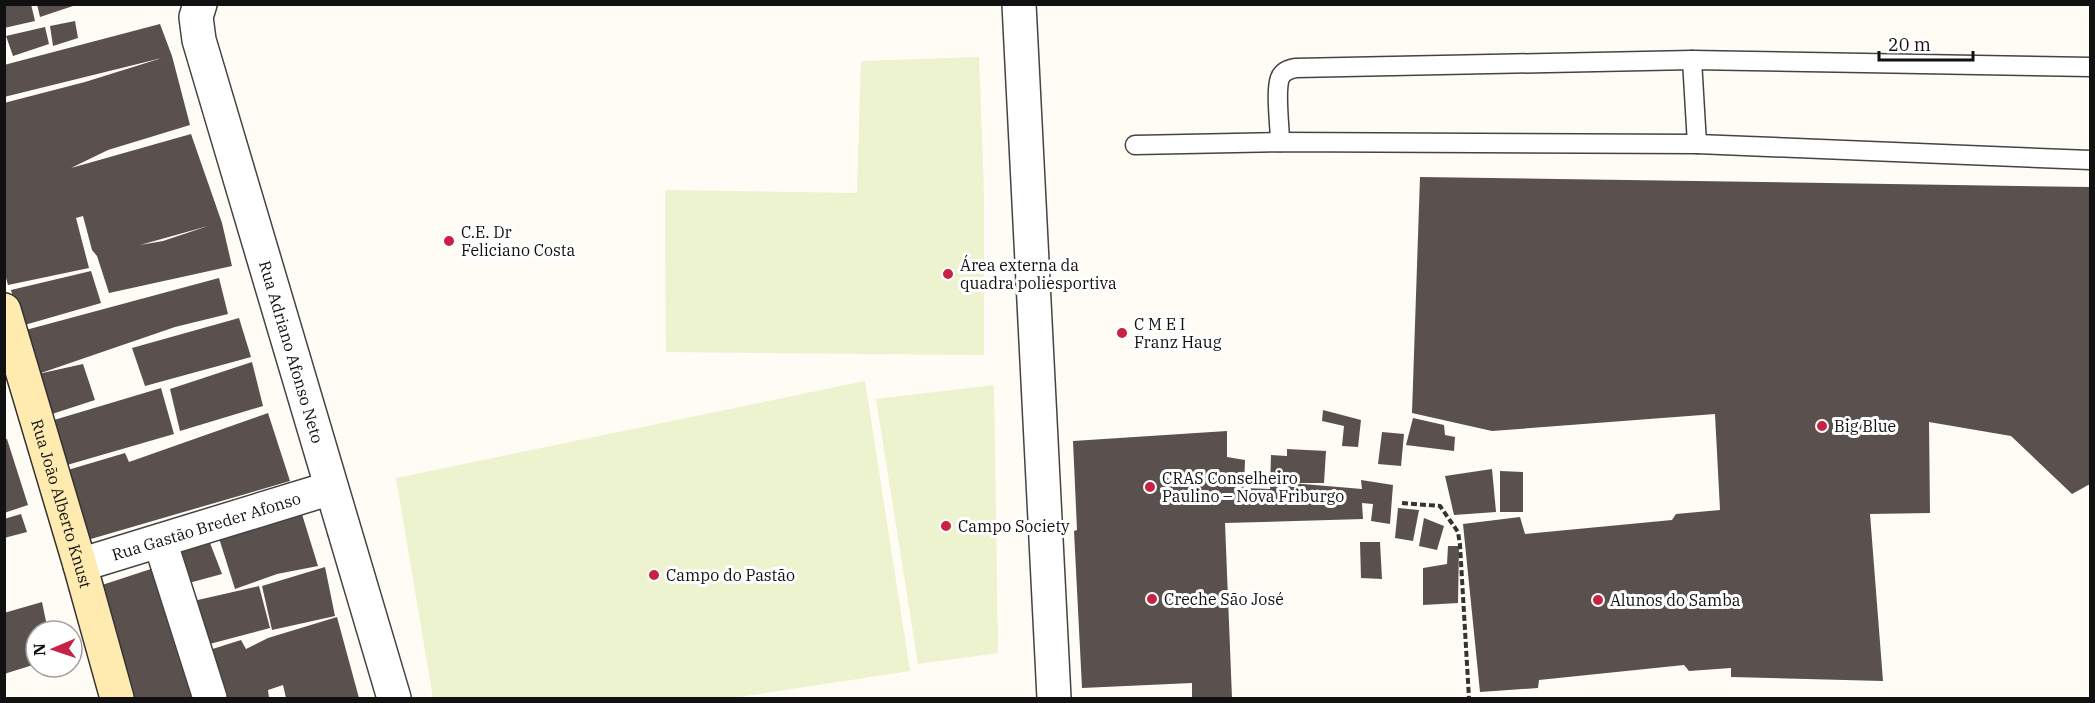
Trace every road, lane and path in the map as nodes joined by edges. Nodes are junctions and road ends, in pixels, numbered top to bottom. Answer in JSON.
{"nodes":[{"id":1,"x":200,"y":4,"type":"edge"},
{"id":2,"x":1019,"y":4,"type":"edge"},
{"id":3,"x":1692,"y":60,"type":"junction"},
{"id":4,"x":2091,"y":67,"type":"edge"},
{"id":5,"x":1280,"y":142,"type":"junction"},
{"id":6,"x":1697,"y":144,"type":"junction"},
{"id":7,"x":1135,"y":145,"type":"dead end"},
{"id":8,"x":2091,"y":160,"type":"edge"},
{"id":9,"x":4,"y":310,"type":"edge"},
{"id":10,"x":332,"y":488,"type":"junction"},
{"id":11,"x":1402,"y":502,"type":"dead end"},
{"id":12,"x":160,"y":540,"type":"junction"},
{"id":13,"x":80,"y":565,"type":"junction"},
{"id":14,"x":117,"y":699,"type":"edge"},
{"id":15,"x":210,"y":699,"type":"edge"},
{"id":16,"x":394,"y":699,"type":"edge"},
{"id":17,"x":1054,"y":699,"type":"edge"},
{"id":18,"x":1469,"y":699,"type":"edge"}],
"edges":[{"from":1,"to":10,"type":"street","name":"Rua Adriano Afonso Neto"},
{"from":2,"to":17,"type":"street"},
{"from":3,"to":4,"type":"lane"},
{"from":3,"to":5,"type":"lane"},
{"from":3,"to":6,"type":"lane"},
{"from":5,"to":6,"type":"lane"},
{"from":5,"to":7,"type":"lane"},
{"from":6,"to":8,"type":"lane"},
{"from":9,"to":13,"type":"street","name":"Rua João Alberto Knust"},
{"from":10,"to":12,"type":"street","name":"Rua Gastão Breder Afonso"},
{"from":10,"to":16,"type":"street","name":"Rua Adriano Afonso Neto"},
{"from":11,"to":18,"type":"path"},
{"from":12,"to":13,"type":"street","name":"Rua Gastão Breder Afonso"},
{"from":12,"to":15,"type":"street"},
{"from":13,"to":14,"type":"street","name":"Rua João Alberto Knust"}]}
